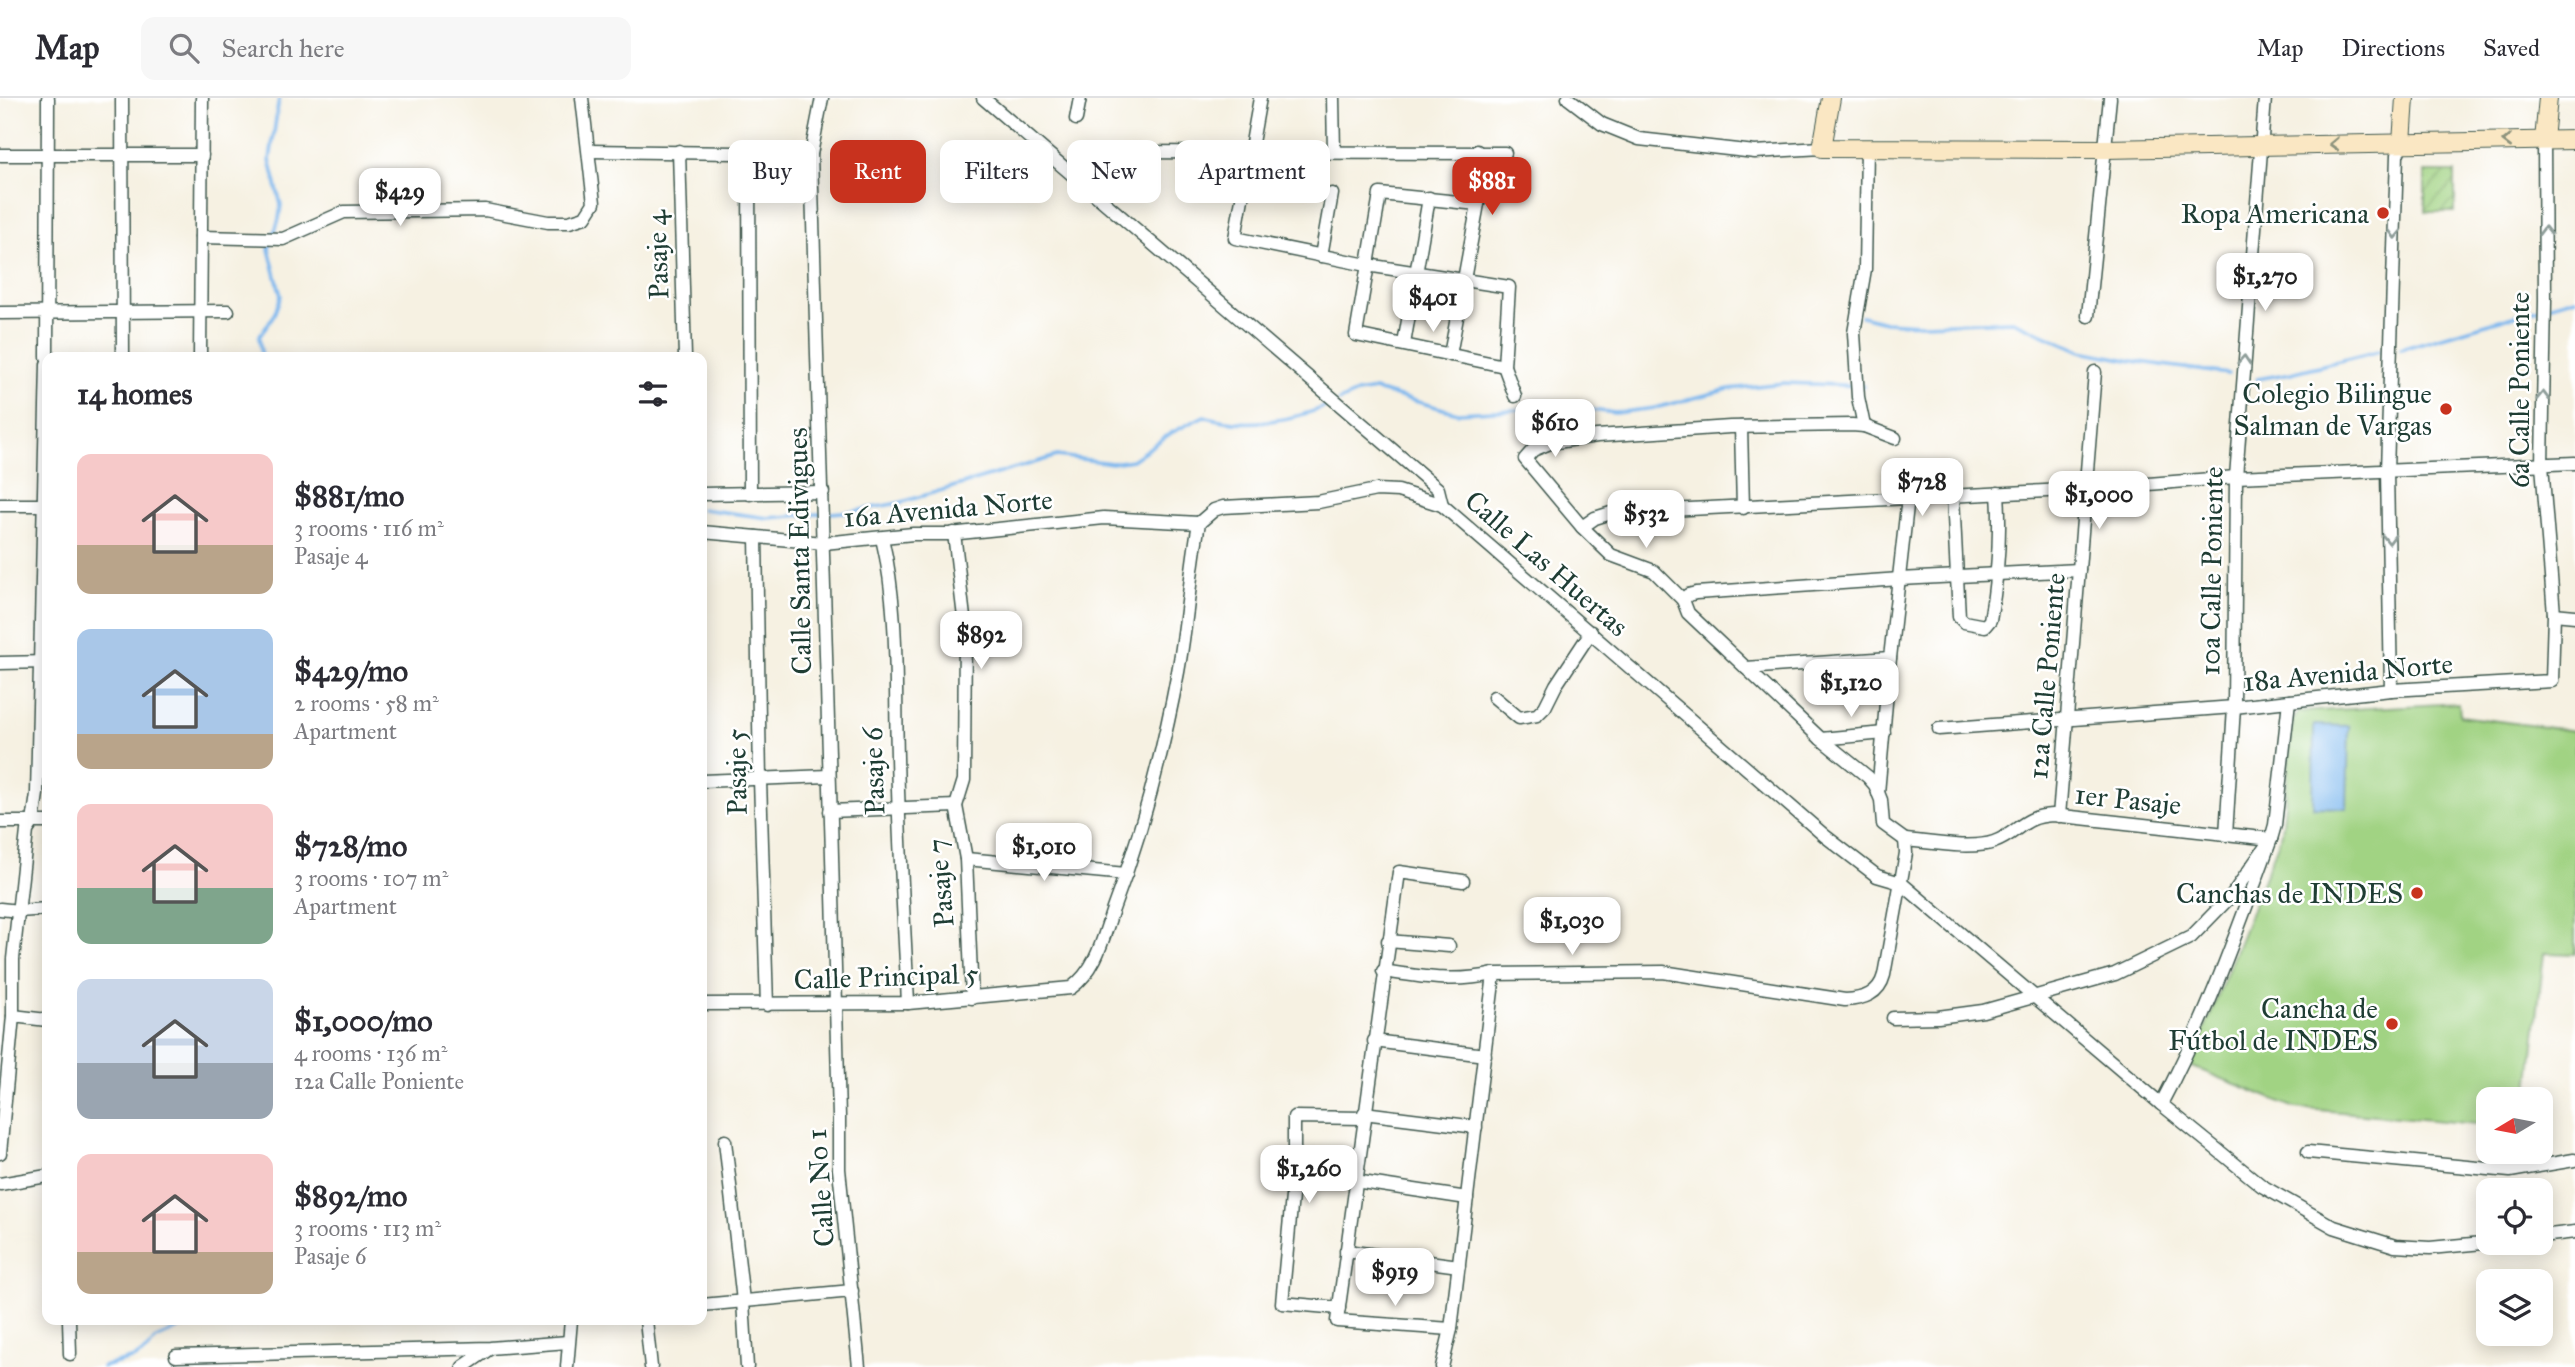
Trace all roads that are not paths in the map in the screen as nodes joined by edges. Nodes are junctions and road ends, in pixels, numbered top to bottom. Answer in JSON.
{"nodes":[{"id":1,"x":48,"y":98,"type":"edge"},
{"id":2,"x":122,"y":98,"type":"edge"},
{"id":3,"x":202,"y":98,"type":"edge"},
{"id":4,"x":582,"y":98,"type":"edge"},
{"id":5,"x":822,"y":98,"type":"edge"},
{"id":6,"x":984,"y":98,"type":"edge"},
{"id":7,"x":1080,"y":98,"type":"edge"},
{"id":8,"x":1260,"y":98,"type":"edge"},
{"id":9,"x":1333,"y":98,"type":"edge"},
{"id":10,"x":1567,"y":98,"type":"edge"},
{"id":11,"x":1831,"y":98,"type":"edge"},
{"id":12,"x":2110,"y":98,"type":"edge"},
{"id":13,"x":2265,"y":98,"type":"edge"},
{"id":14,"x":2405,"y":98,"type":"edge"},
{"id":15,"x":2548,"y":98,"type":"edge"},
{"id":16,"x":1076,"y":120,"type":"dead end"},
{"id":17,"x":814,"y":140,"type":"edge"},
{"id":18,"x":1252,"y":140,"type":"edge"},
{"id":19,"x":2544,"y":140,"type":"junction"},
{"id":20,"x":2575,"y":140,"type":"edge"},
{"id":21,"x":2402,"y":142,"type":"junction"},
{"id":22,"x":2260,"y":146,"type":"junction"},
{"id":23,"x":1822,"y":148,"type":"junction"},
{"id":24,"x":1867,"y":148,"type":"junction"},
{"id":25,"x":2106,"y":149,"type":"junction"},
{"id":26,"x":589,"y":151,"type":"junction"},
{"id":27,"x":678,"y":151,"type":"junction"},
{"id":28,"x":1477,"y":151,"type":"junction"},
{"id":29,"x":728,"y":152,"type":"edge"},
{"id":30,"x":1330,"y":152,"type":"edge"},
{"id":31,"x":1334,"y":152,"type":"junction"},
{"id":32,"x":1505,"y":153,"type":"dead end"},
{"id":33,"x":0,"y":155,"type":"edge"},
{"id":34,"x":48,"y":155,"type":"junction"},
{"id":35,"x":122,"y":155,"type":"junction"},
{"id":36,"x":201,"y":155,"type":"junction"},
{"id":37,"x":1332,"y":194,"type":"dead end"},
{"id":38,"x":1429,"y":198,"type":"junction"},
{"id":39,"x":749,"y":203,"type":"edge"},
{"id":40,"x":813,"y":203,"type":"edge"},
{"id":41,"x":1241,"y":203,"type":"edge"},
{"id":42,"x":1478,"y":204,"type":"junction"},
{"id":43,"x":201,"y":237,"type":"junction"},
{"id":44,"x":1321,"y":256,"type":"junction"},
{"id":45,"x":1367,"y":265,"type":"junction"},
{"id":46,"x":1416,"y":273,"type":"junction"},
{"id":47,"x":1464,"y":280,"type":"junction"},
{"id":48,"x":228,"y":311,"type":"dead end"},
{"id":49,"x":123,"y":312,"type":"junction"},
{"id":50,"x":201,"y":312,"type":"junction"},
{"id":51,"x":0,"y":313,"type":"edge"},
{"id":52,"x":48,"y":313,"type":"junction"},
{"id":53,"x":2088,"y":316,"type":"dead end"},
{"id":54,"x":1404,"y":344,"type":"junction"},
{"id":55,"x":47,"y":352,"type":"edge"},
{"id":56,"x":123,"y":352,"type":"edge"},
{"id":57,"x":200,"y":352,"type":"edge"},
{"id":58,"x":685,"y":352,"type":"edge"},
{"id":59,"x":1450,"y":355,"type":"junction"},
{"id":60,"x":1504,"y":366,"type":"junction"},
{"id":61,"x":2095,"y":372,"type":"dead end"},
{"id":62,"x":1515,"y":396,"type":"dead end"},
{"id":63,"x":1864,"y":426,"type":"junction"},
{"id":64,"x":1741,"y":427,"type":"junction"},
{"id":65,"x":1895,"y":438,"type":"dead end"},
{"id":66,"x":2575,"y":463,"type":"edge"},
{"id":67,"x":2542,"y":465,"type":"junction"},
{"id":68,"x":2387,"y":471,"type":"junction"},
{"id":69,"x":2236,"y":477,"type":"junction"},
{"id":70,"x":2086,"y":489,"type":"junction"},
{"id":71,"x":823,"y":492,"type":"junction"},
{"id":72,"x":1998,"y":493,"type":"junction"},
{"id":73,"x":707,"y":494,"type":"edge"},
{"id":74,"x":750,"y":494,"type":"junction"},
{"id":75,"x":1953,"y":495,"type":"junction"},
{"id":76,"x":1908,"y":498,"type":"junction"},
{"id":77,"x":0,"y":505,"type":"edge"},
{"id":78,"x":42,"y":505,"type":"edge"},
{"id":79,"x":1442,"y":505,"type":"junction"},
{"id":80,"x":1743,"y":508,"type":"junction"},
{"id":81,"x":1199,"y":523,"type":"junction"},
{"id":82,"x":1582,"y":527,"type":"junction"},
{"id":83,"x":707,"y":533,"type":"edge"},
{"id":84,"x":954,"y":533,"type":"junction"},
{"id":85,"x":756,"y":537,"type":"junction"},
{"id":86,"x":882,"y":538,"type":"junction"},
{"id":87,"x":824,"y":542,"type":"junction"},
{"id":88,"x":2079,"y":570,"type":"junction"},
{"id":89,"x":1999,"y":574,"type":"junction"},
{"id":90,"x":1957,"y":576,"type":"junction"},
{"id":91,"x":1900,"y":579,"type":"junction"},
{"id":92,"x":1683,"y":600,"type":"junction"},
{"id":93,"x":2554,"y":614,"type":"junction"},
{"id":94,"x":2575,"y":616,"type":"edge"},
{"id":95,"x":1591,"y":632,"type":"junction"},
{"id":96,"x":1890,"y":658,"type":"junction"},
{"id":97,"x":42,"y":662,"type":"edge"},
{"id":98,"x":0,"y":663,"type":"edge"},
{"id":99,"x":1746,"y":668,"type":"junction"},
{"id":100,"x":2552,"y":681,"type":"joint"},
{"id":101,"x":2392,"y":690,"type":"junction"},
{"id":102,"x":1494,"y":697,"type":"dead end"},
{"id":103,"x":42,"y":700,"type":"edge"},
{"id":104,"x":2288,"y":701,"type":"junction"},
{"id":105,"x":2234,"y":707,"type":"junction"},
{"id":106,"x":2067,"y":719,"type":"junction"},
{"id":107,"x":1939,"y":729,"type":"dead end"},
{"id":108,"x":1884,"y":733,"type":"junction"},
{"id":109,"x":1821,"y":739,"type":"junction"},
{"id":110,"x":828,"y":776,"type":"junction"},
{"id":111,"x":760,"y":780,"type":"junction"},
{"id":112,"x":707,"y":781,"type":"edge"},
{"id":113,"x":1878,"y":793,"type":"junction"},
{"id":114,"x":956,"y":806,"type":"junction"},
{"id":115,"x":898,"y":808,"type":"junction"},
{"id":116,"x":830,"y":811,"type":"junction"},
{"id":117,"x":2059,"y":816,"type":"junction"},
{"id":118,"x":0,"y":822,"type":"edge"},
{"id":119,"x":33,"y":822,"type":"junction"},
{"id":120,"x":42,"y":822,"type":"edge"},
{"id":121,"x":2226,"y":835,"type":"junction"},
{"id":122,"x":2271,"y":839,"type":"junction"},
{"id":123,"x":1905,"y":840,"type":"junction"},
{"id":124,"x":966,"y":859,"type":"junction"},
{"id":125,"x":1126,"y":874,"type":"junction"},
{"id":126,"x":1463,"y":881,"type":"dead end"},
{"id":127,"x":1900,"y":883,"type":"junction"},
{"id":128,"x":0,"y":909,"type":"edge"},
{"id":129,"x":42,"y":909,"type":"edge"},
{"id":130,"x":19,"y":911,"type":"junction"},
{"id":131,"x":1388,"y":940,"type":"junction"},
{"id":132,"x":1450,"y":946,"type":"dead end"},
{"id":133,"x":1383,"y":971,"type":"junction"},
{"id":134,"x":1494,"y":974,"type":"junction"},
{"id":135,"x":2034,"y":997,"type":"junction"},
{"id":136,"x":972,"y":998,"type":"junction"},
{"id":137,"x":908,"y":1003,"type":"junction"},
{"id":138,"x":707,"y":1004,"type":"edge"},
{"id":139,"x":767,"y":1005,"type":"junction"},
{"id":140,"x":836,"y":1005,"type":"junction"},
{"id":141,"x":13,"y":1016,"type":"junction"},
{"id":142,"x":1893,"y":1018,"type":"dead end"},
{"id":143,"x":42,"y":1019,"type":"edge"},
{"id":144,"x":1374,"y":1041,"type":"junction"},
{"id":145,"x":1485,"y":1055,"type":"junction"},
{"id":146,"x":2161,"y":1104,"type":"junction"},
{"id":147,"x":1364,"y":1116,"type":"junction"},
{"id":148,"x":1476,"y":1127,"type":"junction"},
{"id":149,"x":725,"y":1141,"type":"dead end"},
{"id":150,"x":2308,"y":1152,"type":"dead end"},
{"id":151,"x":0,"y":1153,"type":"edge"},
{"id":152,"x":2575,"y":1158,"type":"edge"},
{"id":153,"x":42,"y":1177,"type":"edge"},
{"id":154,"x":1355,"y":1181,"type":"junction"},
{"id":155,"x":0,"y":1184,"type":"edge"},
{"id":156,"x":1467,"y":1198,"type":"junction"},
{"id":157,"x":2575,"y":1232,"type":"edge"},
{"id":158,"x":2553,"y":1235,"type":"edge"},
{"id":159,"x":2476,"y":1244,"type":"edge"},
{"id":160,"x":1346,"y":1251,"type":"junction"},
{"id":161,"x":1459,"y":1266,"type":"junction"},
{"id":162,"x":852,"y":1291,"type":"junction"},
{"id":163,"x":743,"y":1301,"type":"junction"},
{"id":164,"x":707,"y":1305,"type":"edge"},
{"id":165,"x":1339,"y":1308,"type":"junction"},
{"id":166,"x":69,"y":1325,"type":"edge"},
{"id":167,"x":570,"y":1325,"type":"edge"},
{"id":168,"x":647,"y":1325,"type":"edge"},
{"id":169,"x":1451,"y":1329,"type":"junction"},
{"id":170,"x":568,"y":1342,"type":"junction"},
{"id":171,"x":490,"y":1348,"type":"junction"},
{"id":172,"x":70,"y":1353,"type":"dead end"},
{"id":173,"x":176,"y":1356,"type":"dead end"},
{"id":174,"x":463,"y":1367,"type":"edge"},
{"id":175,"x":566,"y":1367,"type":"edge"},
{"id":176,"x":651,"y":1367,"type":"edge"},
{"id":177,"x":747,"y":1367,"type":"edge"},
{"id":178,"x":859,"y":1367,"type":"edge"},
{"id":179,"x":1442,"y":1367,"type":"edge"}],
"edges":[{"from":1,"to":34,"type":"street"},
{"from":2,"to":35,"type":"street"},
{"from":3,"to":36,"type":"street"},
{"from":4,"to":26,"type":"street"},
{"from":5,"to":17,"type":"street","name":"Calle Santa Edivigues"},
{"from":6,"to":79,"type":"street"},
{"from":7,"to":16,"type":"street"},
{"from":8,"to":18,"type":"street"},
{"from":9,"to":31,"type":"street"},
{"from":10,"to":23,"type":"street"},
{"from":11,"to":23,"type":"street"},
{"from":12,"to":25,"type":"street"},
{"from":13,"to":22,"type":"street","name":"10a Calle Poniente"},
{"from":14,"to":21,"type":"street"},
{"from":15,"to":19,"type":"street","name":"6a Calle Poniente"},
{"from":19,"to":20,"type":"street"},
{"from":19,"to":21,"type":"street","one_way":true},
{"from":67,"to":19,"type":"street","name":"6a Calle Poniente","one_way":true},
{"from":21,"to":22,"type":"street","one_way":true},
{"from":21,"to":68,"type":"street","one_way":true},
{"from":22,"to":25,"type":"street"},
{"from":69,"to":22,"type":"street","name":"10a Calle Poniente","one_way":true},
{"from":23,"to":24,"type":"street"},
{"from":24,"to":25,"type":"street"},
{"from":24,"to":63,"type":"street"},
{"from":25,"to":53,"type":"street"},
{"from":26,"to":27,"type":"street"},
{"from":26,"to":43,"type":"street"},
{"from":27,"to":29,"type":"street"},
{"from":27,"to":58,"type":"street","name":"Pasaje 4"},
{"from":28,"to":31,"type":"street"},
{"from":28,"to":32,"type":"street"},
{"from":28,"to":42,"type":"street"},
{"from":30,"to":31,"type":"street"},
{"from":33,"to":34,"type":"street"},
{"from":34,"to":35,"type":"street"},
{"from":34,"to":52,"type":"street"},
{"from":35,"to":36,"type":"street"},
{"from":35,"to":49,"type":"street"},
{"from":36,"to":43,"type":"street"},
{"from":37,"to":44,"type":"street"},
{"from":38,"to":42,"type":"street"},
{"from":38,"to":45,"type":"street"},
{"from":38,"to":46,"type":"street"},
{"from":39,"to":74,"type":"street"},
{"from":40,"to":71,"type":"street","name":"Calle Santa Edivigues"},
{"from":41,"to":44,"type":"street"},
{"from":42,"to":47,"type":"street"},
{"from":43,"to":50,"type":"street"},
{"from":44,"to":45,"type":"street"},
{"from":45,"to":46,"type":"street"},
{"from":45,"to":54,"type":"street"},
{"from":46,"to":47,"type":"street"},
{"from":46,"to":54,"type":"street"},
{"from":47,"to":59,"type":"street"},
{"from":47,"to":60,"type":"street"},
{"from":48,"to":50,"type":"street"},
{"from":49,"to":50,"type":"street"},
{"from":49,"to":52,"type":"street"},
{"from":49,"to":56,"type":"street"},
{"from":50,"to":57,"type":"street"},
{"from":51,"to":52,"type":"street"},
{"from":52,"to":55,"type":"street"},
{"from":54,"to":59,"type":"street"},
{"from":59,"to":60,"type":"street"},
{"from":60,"to":62,"type":"street"},
{"from":61,"to":70,"type":"street","name":"12a Calle Poniente"},
{"from":63,"to":64,"type":"street"},
{"from":63,"to":65,"type":"street"},
{"from":64,"to":80,"type":"street"},
{"from":64,"to":82,"type":"street"},
{"from":66,"to":67,"type":"street"},
{"from":67,"to":68,"type":"street"},
{"from":67,"to":93,"type":"street","name":"6a Calle Poniente"},
{"from":68,"to":69,"type":"street"},
{"from":68,"to":101,"type":"street","one_way":true},
{"from":69,"to":70,"type":"street"},
{"from":69,"to":105,"type":"street","name":"10a Calle Poniente"},
{"from":70,"to":72,"type":"street"},
{"from":70,"to":88,"type":"street","name":"12a Calle Poniente"},
{"from":71,"to":74,"type":"street"},
{"from":71,"to":87,"type":"street","name":"Calle Santa Edivigues"},
{"from":72,"to":75,"type":"street"},
{"from":72,"to":89,"type":"street"},
{"from":73,"to":74,"type":"street"},
{"from":75,"to":76,"type":"street"},
{"from":75,"to":90,"type":"street"},
{"from":76,"to":80,"type":"street"},
{"from":76,"to":91,"type":"street"},
{"from":77,"to":78,"type":"street"},
{"from":79,"to":81,"type":"street","name":"Calle Las Huertas"},
{"from":79,"to":95,"type":"street","name":"Calle Las Huertas"},
{"from":80,"to":82,"type":"street"},
{"from":81,"to":84,"type":"street","name":"16a Avenida Norte"},
{"from":81,"to":125,"type":"street"},
{"from":82,"to":92,"type":"street"},
{"from":83,"to":85,"type":"street","name":"16a Avenida Norte"},
{"from":84,"to":86,"type":"street","name":"16a Avenida Norte"},
{"from":84,"to":114,"type":"street"},
{"from":85,"to":87,"type":"street","name":"16a Avenida Norte"},
{"from":85,"to":111,"type":"street","name":"Pasaje 5"},
{"from":86,"to":87,"type":"street","name":"16a Avenida Norte"},
{"from":86,"to":115,"type":"street","name":"Pasaje 6"},
{"from":87,"to":110,"type":"street","name":"Calle Santa Edivigues"},
{"from":88,"to":89,"type":"street"},
{"from":88,"to":106,"type":"street","name":"12a Calle Poniente"},
{"from":89,"to":90,"type":"street"},
{"from":89,"to":90,"type":"street"},
{"from":90,"to":91,"type":"street"},
{"from":91,"to":92,"type":"street"},
{"from":91,"to":96,"type":"street"},
{"from":92,"to":99,"type":"street"},
{"from":93,"to":94,"type":"street"},
{"from":93,"to":100,"type":"street","name":"6a Calle Poniente"},
{"from":95,"to":102,"type":"street"},
{"from":95,"to":127,"type":"street","name":"Calle Las Huertas"},
{"from":96,"to":99,"type":"street"},
{"from":96,"to":108,"type":"street"},
{"from":97,"to":98,"type":"street"},
{"from":99,"to":109,"type":"street"},
{"from":100,"to":101,"type":"street","name":"18a Avenida Norte"},
{"from":101,"to":104,"type":"street","name":"18a Avenida Norte"},
{"from":103,"to":119,"type":"street"},
{"from":104,"to":105,"type":"street","name":"18a Avenida Norte"},
{"from":104,"to":122,"type":"street"},
{"from":105,"to":106,"type":"street","name":"18a Avenida Norte"},
{"from":105,"to":121,"type":"street","name":"10a Calle Poniente"},
{"from":106,"to":107,"type":"street","name":"18a Avenida Norte"},
{"from":106,"to":117,"type":"street","name":"12a Calle Poniente"},
{"from":108,"to":109,"type":"street"},
{"from":108,"to":113,"type":"street"},
{"from":109,"to":113,"type":"street"},
{"from":110,"to":111,"type":"street"},
{"from":110,"to":116,"type":"street","name":"Calle Santa Edivigues"},
{"from":111,"to":112,"type":"street"},
{"from":111,"to":139,"type":"street","name":"Pasaje 5"},
{"from":113,"to":123,"type":"street"},
{"from":114,"to":115,"type":"street"},
{"from":114,"to":124,"type":"street","name":"Pasaje 7"},
{"from":115,"to":116,"type":"street"},
{"from":115,"to":137,"type":"street","name":"Pasaje 6"},
{"from":116,"to":140,"type":"street","name":"Calle Santa Edivigues"},
{"from":117,"to":121,"type":"street","name":"1er Pasaje"},
{"from":117,"to":123,"type":"street","name":"1er Pasaje"},
{"from":118,"to":119,"type":"street"},
{"from":119,"to":120,"type":"street"},
{"from":119,"to":130,"type":"street"},
{"from":121,"to":122,"type":"street","name":"1er Pasaje"},
{"from":122,"to":135,"type":"street"},
{"from":122,"to":146,"type":"street"},
{"from":123,"to":127,"type":"street"},
{"from":124,"to":125,"type":"street"},
{"from":124,"to":136,"type":"street","name":"Pasaje 7"},
{"from":125,"to":136,"type":"street","name":"Calle Principal 5"},
{"from":126,"to":131,"type":"street"},
{"from":127,"to":134,"type":"street"},
{"from":127,"to":135,"type":"street","name":"Calle Las Huertas"},
{"from":128,"to":130,"type":"street"},
{"from":129,"to":130,"type":"street"},
{"from":130,"to":141,"type":"street"},
{"from":131,"to":132,"type":"street"},
{"from":131,"to":133,"type":"street"},
{"from":133,"to":134,"type":"street"},
{"from":133,"to":144,"type":"street"},
{"from":134,"to":145,"type":"street"},
{"from":135,"to":142,"type":"street"},
{"from":135,"to":146,"type":"street","name":"Calle Las Huertas"},
{"from":136,"to":137,"type":"street","name":"Calle Principal 5"},
{"from":137,"to":140,"type":"street","name":"Calle Principal 5"},
{"from":138,"to":139,"type":"street","name":"Calle Principal 5"},
{"from":139,"to":140,"type":"street","name":"Calle Principal 5"},
{"from":140,"to":162,"type":"street","name":"Calle No 1"},
{"from":141,"to":143,"type":"street"},
{"from":141,"to":151,"type":"street"},
{"from":144,"to":145,"type":"street"},
{"from":144,"to":147,"type":"street"},
{"from":145,"to":148,"type":"street"},
{"from":146,"to":159,"type":"street","name":"Calle Las Huertas"},
{"from":147,"to":148,"type":"street"},
{"from":147,"to":154,"type":"street"},
{"from":147,"to":165,"type":"street"},
{"from":148,"to":156,"type":"street"},
{"from":149,"to":163,"type":"street"},
{"from":150,"to":152,"type":"street"},
{"from":153,"to":155,"type":"street"},
{"from":154,"to":156,"type":"street"},
{"from":154,"to":160,"type":"street"},
{"from":156,"to":161,"type":"street"},
{"from":157,"to":158,"type":"street"},
{"from":160,"to":161,"type":"street"},
{"from":160,"to":165,"type":"street"},
{"from":161,"to":169,"type":"street"},
{"from":162,"to":163,"type":"street"},
{"from":162,"to":178,"type":"street","name":"Calle No 1"},
{"from":163,"to":164,"type":"street"},
{"from":163,"to":177,"type":"street"},
{"from":165,"to":169,"type":"street"},
{"from":166,"to":172,"type":"street"},
{"from":167,"to":170,"type":"street"},
{"from":168,"to":176,"type":"street"},
{"from":169,"to":179,"type":"street"},
{"from":170,"to":171,"type":"street"},
{"from":170,"to":175,"type":"street"},
{"from":171,"to":173,"type":"street"},
{"from":171,"to":174,"type":"street"}]}
